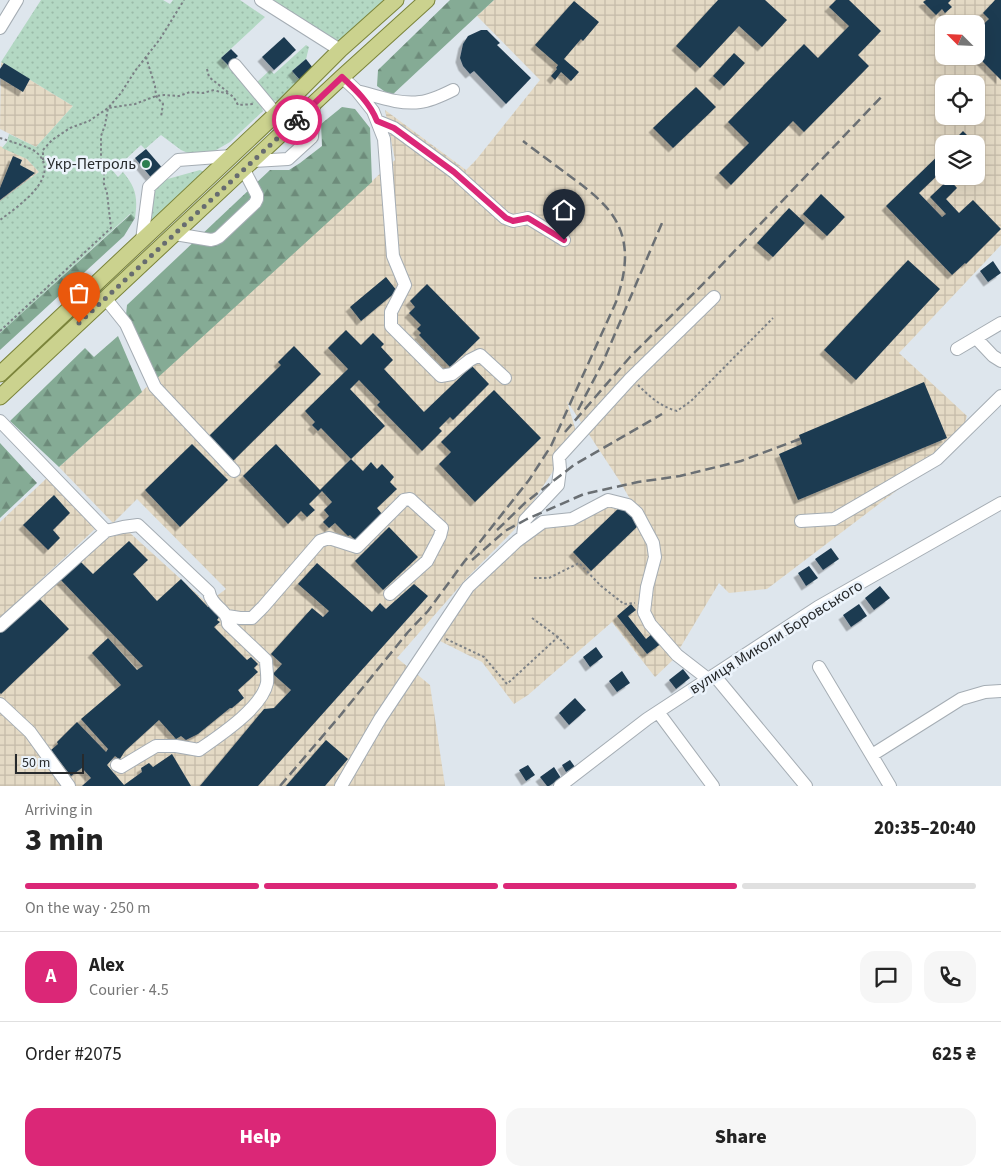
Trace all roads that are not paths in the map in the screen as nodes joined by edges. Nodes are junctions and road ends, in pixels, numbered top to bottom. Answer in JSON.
{"nodes":[{"id":1,"x":17,"y":0,"type":"edge"},
{"id":2,"x":261,"y":0,"type":"edge"},
{"id":3,"x":396,"y":0,"type":"edge"},
{"id":4,"x":427,"y":0,"type":"edge"},
{"id":5,"x":0,"y":28,"type":"edge"},
{"id":6,"x":340,"y":50,"type":"junction"},
{"id":7,"x":235,"y":65,"type":"dead end"},
{"id":8,"x":342,"y":77,"type":"junction"},
{"id":9,"x":453,"y":90,"type":"dead end"},
{"id":10,"x":357,"y":91,"type":"junction"},
{"id":11,"x":314,"y":104,"type":"junction"},
{"id":12,"x":276,"y":114,"type":"junction"},
{"id":13,"x":377,"y":121,"type":"junction"},
{"id":14,"x":232,"y":156,"type":"junction"},
{"id":15,"x":249,"y":165,"type":"junction"},
{"id":16,"x":175,"y":234,"type":"junction"},
{"id":17,"x":142,"y":240,"type":"junction"},
{"id":18,"x":564,"y":240,"type":"dead end"},
{"id":19,"x":714,"y":297,"type":"dead end"},
{"id":20,"x":106,"y":298,"type":"junction"},
{"id":21,"x":1001,"y":323,"type":"edge"},
{"id":22,"x":976,"y":338,"type":"junction"},
{"id":23,"x":957,"y":348,"type":"dead end"},
{"id":24,"x":1001,"y":362,"type":"edge"},
{"id":25,"x":0,"y":374,"type":"edge"},
{"id":26,"x":505,"y":378,"type":"dead end"},
{"id":27,"x":1001,"y":396,"type":"edge"},
{"id":28,"x":0,"y":397,"type":"edge"},
{"id":29,"x":0,"y":422,"type":"edge"},
{"id":30,"x":234,"y":471,"type":"dead end"},
{"id":31,"x":1001,"y":503,"type":"edge"},
{"id":32,"x":801,"y":522,"type":"dead end"},
{"id":33,"x":106,"y":532,"type":"junction"},
{"id":34,"x":524,"y":536,"type":"junction"},
{"id":35,"x":390,"y":594,"type":"dead end"},
{"id":36,"x":227,"y":616,"type":"junction"},
{"id":37,"x":0,"y":626,"type":"edge"},
{"id":38,"x":819,"y":667,"type":"dead end"},
{"id":39,"x":711,"y":677,"type":"junction"},
{"id":40,"x":1001,"y":691,"type":"edge"},
{"id":41,"x":0,"y":704,"type":"edge"},
{"id":42,"x":658,"y":712,"type":"junction"},
{"id":43,"x":872,"y":756,"type":"junction"},
{"id":44,"x":118,"y":765,"type":"dead end"},
{"id":45,"x":69,"y":786,"type":"edge"},
{"id":46,"x":341,"y":786,"type":"edge"},
{"id":47,"x":560,"y":786,"type":"edge"},
{"id":48,"x":713,"y":786,"type":"edge"},
{"id":49,"x":806,"y":786,"type":"edge"},
{"id":50,"x":890,"y":786,"type":"edge"}],
"edges":[{"from":1,"to":5,"type":"street"},
{"from":2,"to":6,"type":"street"},
{"from":3,"to":6,"type":"main road"},
{"from":4,"to":8,"type":"main road"},
{"from":6,"to":12,"type":"main road"},
{"from":7,"to":12,"type":"street"},
{"from":8,"to":10,"type":"street"},
{"from":8,"to":11,"type":"main road"},
{"from":9,"to":10,"type":"street"},
{"from":10,"to":13,"type":"street"},
{"from":11,"to":15,"type":"main road"},
{"from":11,"to":15,"type":"street"},
{"from":12,"to":14,"type":"main road"},
{"from":13,"to":18,"type":"street"},
{"from":13,"to":26,"type":"street"},
{"from":14,"to":17,"type":"main road"},
{"from":14,"to":17,"type":"street"},
{"from":15,"to":16,"type":"main road"},
{"from":15,"to":16,"type":"street"},
{"from":16,"to":20,"type":"main road"},
{"from":17,"to":25,"type":"main road"},
{"from":19,"to":34,"type":"street"},
{"from":20,"to":28,"type":"main road"},
{"from":20,"to":30,"type":"street"},
{"from":21,"to":22,"type":"street"},
{"from":22,"to":23,"type":"street"},
{"from":22,"to":24,"type":"street"},
{"from":27,"to":32,"type":"street"},
{"from":29,"to":33,"type":"street"},
{"from":31,"to":39,"type":"street","name":"вулиця Миколи Боровського"},
{"from":33,"to":36,"type":"street"},
{"from":33,"to":37,"type":"street"},
{"from":34,"to":39,"type":"street"},
{"from":34,"to":46,"type":"street"},
{"from":35,"to":36,"type":"street"},
{"from":36,"to":44,"type":"street"},
{"from":38,"to":43,"type":"street"},
{"from":39,"to":42,"type":"street","name":"вулиця Миколи Боровського"},
{"from":39,"to":49,"type":"street"},
{"from":40,"to":43,"type":"street"},
{"from":41,"to":45,"type":"street"},
{"from":42,"to":47,"type":"street","name":"вулиця Миколи Боровського"},
{"from":42,"to":48,"type":"street"},
{"from":43,"to":50,"type":"street"}]}
